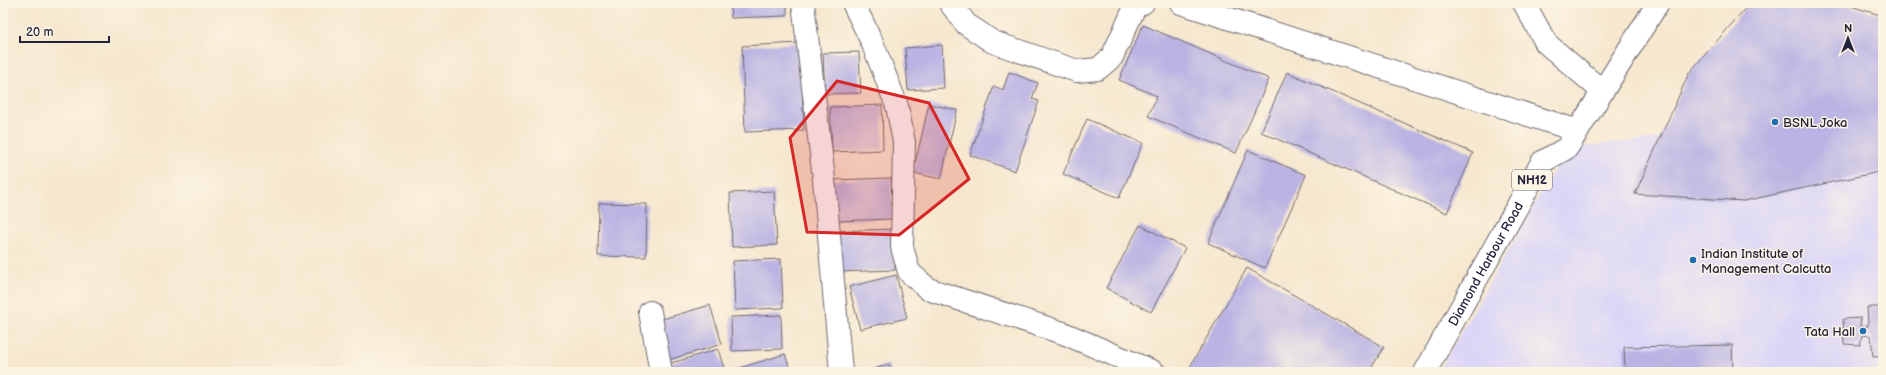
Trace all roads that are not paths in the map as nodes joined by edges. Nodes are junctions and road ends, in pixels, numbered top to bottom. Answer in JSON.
{"nodes":[{"id":1,"x":803,"y":3,"type":"edge"},
{"id":2,"x":853,"y":3,"type":"edge"},
{"id":3,"x":950,"y":3,"type":"edge"},
{"id":4,"x":1143,"y":3,"type":"edge"},
{"id":5,"x":1181,"y":3,"type":"edge"},
{"id":6,"x":1524,"y":3,"type":"edge"},
{"id":7,"x":1658,"y":3,"type":"edge"},
{"id":8,"x":1602,"y":92,"type":"junction"},
{"id":9,"x":1578,"y":131,"type":"junction"},
{"id":10,"x":650,"y":312,"type":"dead end"},
{"id":11,"x":661,"y":372,"type":"edge"},
{"id":12,"x":841,"y":372,"type":"edge"},
{"id":13,"x":1154,"y":372,"type":"edge"},
{"id":14,"x":1425,"y":372,"type":"edge"}],
"edges":[{"from":1,"to":12,"type":"main road"},
{"from":2,"to":13,"type":"main road"},
{"from":3,"to":4,"type":"main road"},
{"from":5,"to":9,"type":"main road"},
{"from":6,"to":8,"type":"main road"},
{"from":7,"to":8,"type":"main road","name":"Diamond Harbour Road","number":"NH12"},
{"from":8,"to":9,"type":"main road","name":"Diamond Harbour Road","number":"NH12"},
{"from":9,"to":14,"type":"main road","name":"Diamond Harbour Road","number":"NH12"},
{"from":10,"to":11,"type":"main road"}]}
